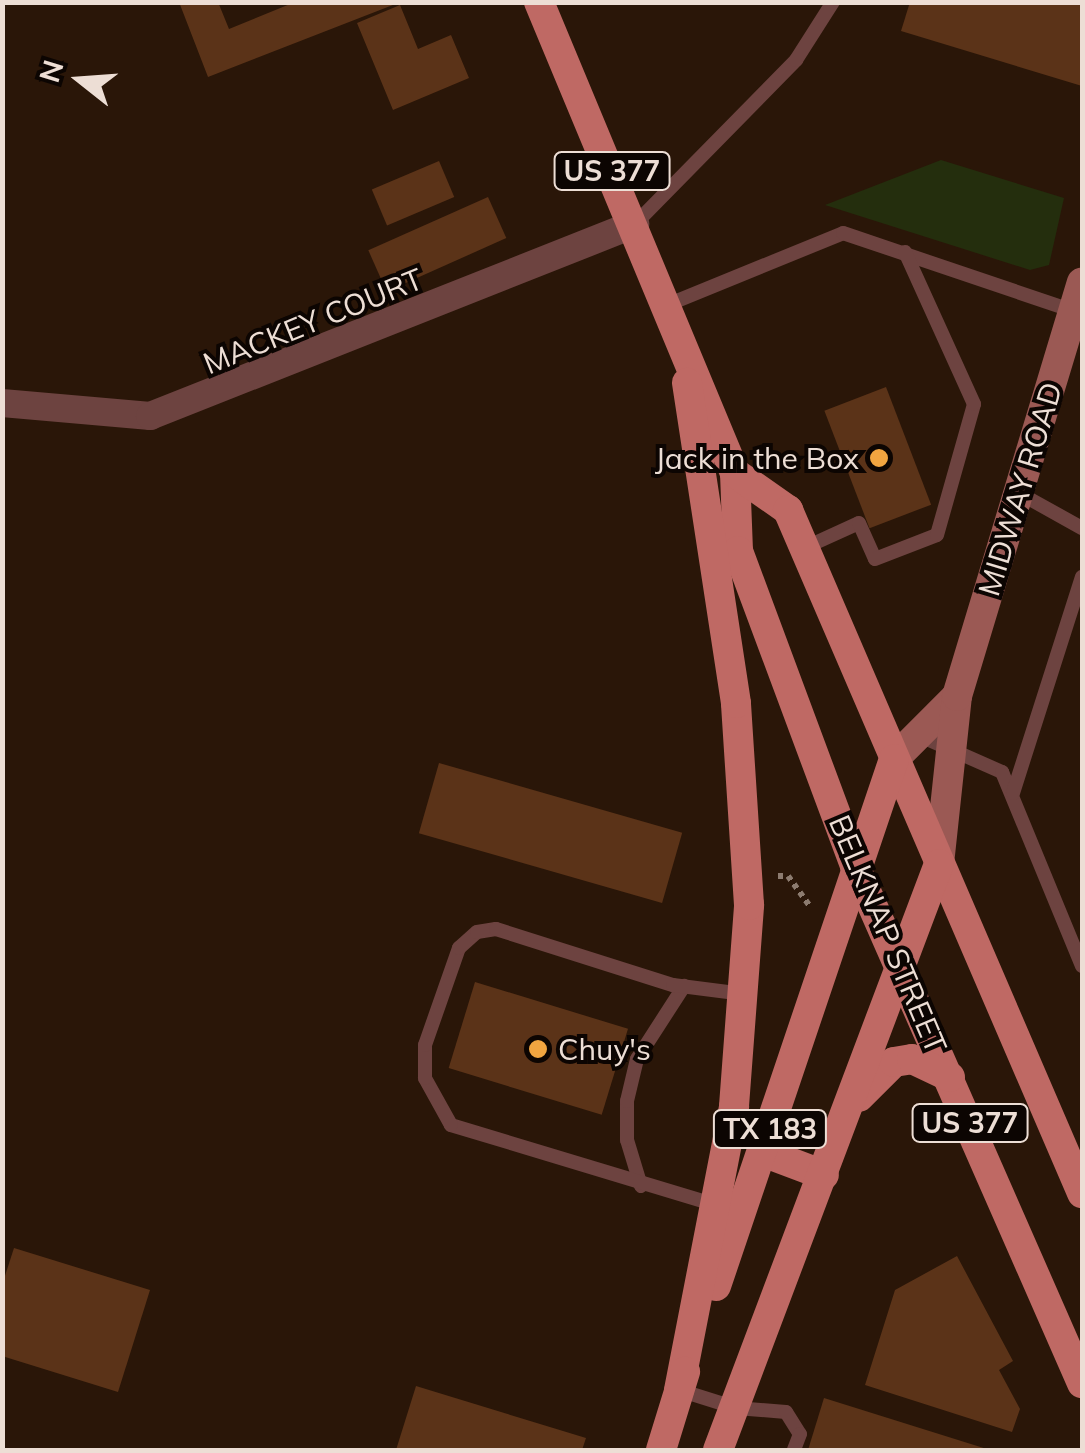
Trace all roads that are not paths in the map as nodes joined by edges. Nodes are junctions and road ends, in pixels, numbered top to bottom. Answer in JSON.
{"nodes":[{"id":1,"x":540,"y":2,"type":"edge"},
{"id":2,"x":833,"y":2,"type":"edge"},
{"id":3,"x":635,"y":224,"type":"junction"},
{"id":4,"x":905,"y":252,"type":"junction"},
{"id":5,"x":1078,"y":296,"type":"edge"},
{"id":6,"x":666,"y":305,"type":"junction"},
{"id":7,"x":682,"y":341,"type":"junction"},
{"id":8,"x":2,"y":403,"type":"edge"},
{"id":9,"x":736,"y":473,"type":"junction"},
{"id":10,"x":1019,"y":493,"type":"junction"},
{"id":11,"x":1082,"y":528,"type":"edge"},
{"id":12,"x":804,"y":548,"type":"junction"},
{"id":13,"x":1082,"y":577,"type":"edge"},
{"id":14,"x":957,"y":696,"type":"junction"},
{"id":15,"x":918,"y":735,"type":"junction"},
{"id":16,"x":952,"y":747,"type":"junction"},
{"id":17,"x":894,"y":758,"type":"junction"},
{"id":18,"x":1014,"y":792,"type":"junction"},
{"id":19,"x":939,"y":864,"type":"junction"},
{"id":20,"x":855,"y":866,"type":"junction"},
{"id":21,"x":1082,"y":966,"type":"edge"},
{"id":22,"x":902,"y":967,"type":"junction"},
{"id":23,"x":684,"y":986,"type":"junction"},
{"id":24,"x":746,"y":994,"type":"junction"},
{"id":25,"x":950,"y":1076,"type":"junction"},
{"id":26,"x":844,"y":1121,"type":"junction"},
{"id":27,"x":763,"y":1152,"type":"junction"},
{"id":28,"x":1075,"y":1158,"type":"edge"},
{"id":29,"x":824,"y":1175,"type":"junction"},
{"id":30,"x":641,"y":1186,"type":"junction"},
{"id":31,"x":1082,"y":1194,"type":"edge"},
{"id":32,"x":717,"y":1206,"type":"junction"},
{"id":33,"x":1082,"y":1383,"type":"edge"},
{"id":34,"x":678,"y":1390,"type":"junction"},
{"id":35,"x":736,"y":1408,"type":"junction"},
{"id":36,"x":661,"y":1450,"type":"edge"},
{"id":37,"x":718,"y":1450,"type":"edge"},
{"id":38,"x":794,"y":1450,"type":"edge"}],
"edges":[{"from":1,"to":3,"type":"main road","name":"BELKNAP STREET","number":"US 377"},
{"from":2,"to":3,"type":"lane"},
{"from":3,"to":6,"type":"main road","name":"BELKNAP STREET","number":"US 377"},
{"from":3,"to":8,"type":"street","name":"MACKEY COURT"},
{"from":4,"to":5,"type":"lane"},
{"from":4,"to":6,"type":"lane"},
{"from":4,"to":12,"type":"lane"},
{"from":5,"to":10,"type":"main road","name":"MIDWAY ROAD"},
{"from":6,"to":7,"type":"main road","name":"BELKNAP STREET","number":"US 377"},
{"from":7,"to":9,"type":"main road","name":"BELKNAP STREET","number":"US 377"},
{"from":7,"to":24,"type":"main road"},
{"from":9,"to":12,"type":"main road","number":"US 377"},
{"from":9,"to":20,"type":"main road","name":"BELKNAP STREET","number":"US 377"},
{"from":10,"to":11,"type":"lane"},
{"from":10,"to":14,"type":"main road","name":"MIDWAY ROAD"},
{"from":12,"to":17,"type":"main road","number":"US 377"},
{"from":13,"to":18,"type":"lane"},
{"from":14,"to":15,"type":"main road","name":"MIDWAY ROAD","number":"TX 183"},
{"from":14,"to":16,"type":"main road","name":"MIDWAY ROAD","number":"TX 183"},
{"from":15,"to":16,"type":"lane"},
{"from":15,"to":17,"type":"main road","name":"MIDWAY ROAD","number":"TX 183"},
{"from":16,"to":18,"type":"lane"},
{"from":16,"to":19,"type":"main road","name":"MIDWAY ROAD","number":"TX 183"},
{"from":17,"to":19,"type":"main road","number":"US 377"},
{"from":17,"to":20,"type":"main road","number":"TX 183"},
{"from":18,"to":21,"type":"lane"},
{"from":19,"to":22,"type":"main road","number":"TX 183"},
{"from":19,"to":28,"type":"main road","number":"US 377"},
{"from":20,"to":22,"type":"main road","name":"BELKNAP STREET","number":"US 377"},
{"from":20,"to":27,"type":"main road","number":"TX 183"},
{"from":22,"to":25,"type":"main road","name":"BELKNAP STREET","number":"US 377"},
{"from":22,"to":26,"type":"main road","number":"TX 183"},
{"from":23,"to":24,"type":"lane"},
{"from":23,"to":30,"type":"lane"},
{"from":23,"to":30,"type":"lane"},
{"from":24,"to":32,"type":"main road"},
{"from":25,"to":26,"type":"main road"},
{"from":25,"to":33,"type":"main road","name":"BELKNAP STREET","number":"US 377"},
{"from":26,"to":29,"type":"main road","number":"TX 183"},
{"from":27,"to":29,"type":"main road"},
{"from":27,"to":34,"type":"main road","number":"TX 183"},
{"from":28,"to":31,"type":"main road","number":"US 377"},
{"from":29,"to":35,"type":"main road","number":"TX 183"},
{"from":30,"to":32,"type":"lane"},
{"from":32,"to":34,"type":"main road"},
{"from":34,"to":35,"type":"lane"},
{"from":34,"to":36,"type":"main road","number":"TX 183"},
{"from":35,"to":37,"type":"main road","number":"TX 183"},
{"from":35,"to":38,"type":"lane"}]}
